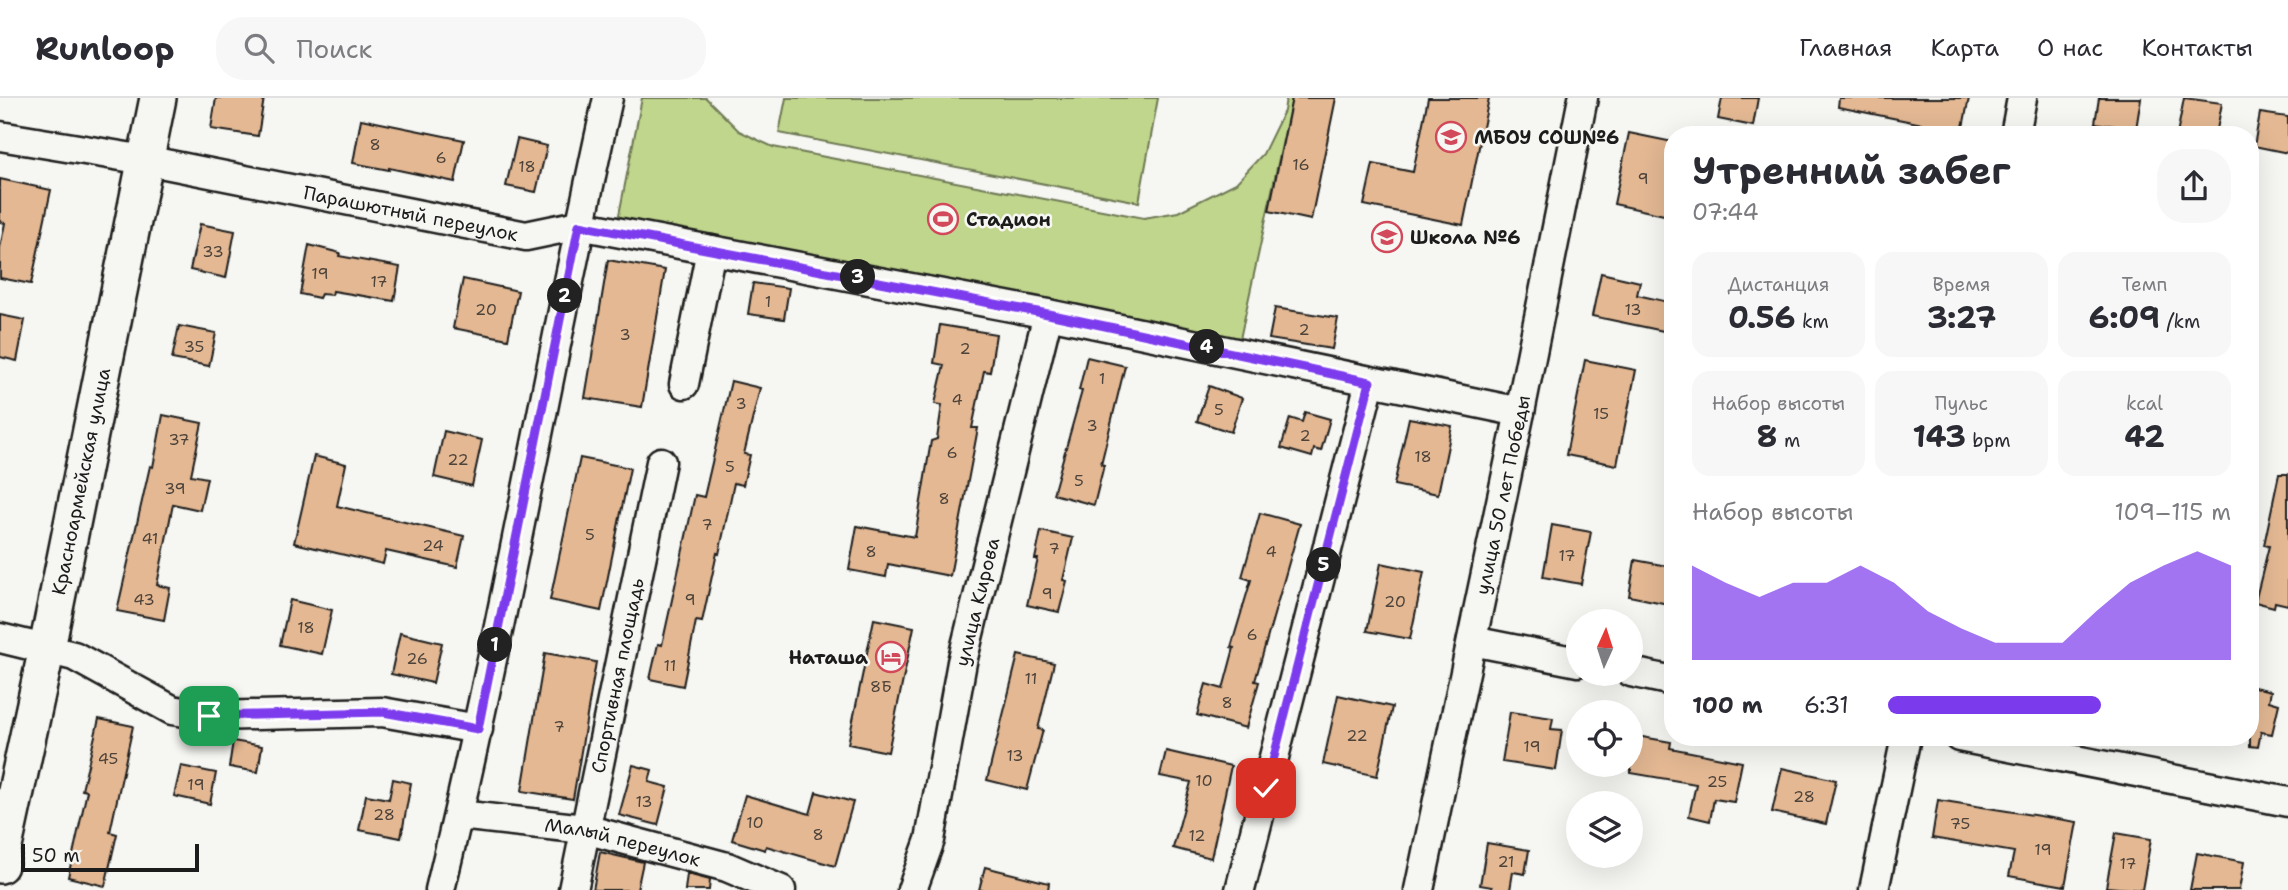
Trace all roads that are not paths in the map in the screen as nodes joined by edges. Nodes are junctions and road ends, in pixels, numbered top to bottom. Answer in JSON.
{"nodes":[{"id":1,"x":158,"y":98,"type":"edge"},
{"id":2,"x":608,"y":98,"type":"edge"},
{"id":3,"x":1583,"y":98,"type":"edge"},
{"id":4,"x":2022,"y":98,"type":"edge"},
{"id":5,"x":2017,"y":126,"type":"edge"},
{"id":6,"x":0,"y":136,"type":"edge"},
{"id":7,"x":145,"y":160,"type":"junction"},
{"id":8,"x":579,"y":225,"type":"junction"},
{"id":9,"x":711,"y":250,"type":"junction"},
{"id":10,"x":1048,"y":314,"type":"junction"},
{"id":11,"x":1370,"y":382,"type":"junction"},
{"id":12,"x":684,"y":384,"type":"dead end"},
{"id":13,"x":1520,"y":412,"type":"junction"},
{"id":14,"x":661,"y":462,"type":"dead end"},
{"id":15,"x":0,"y":638,"type":"edge"},
{"id":16,"x":1472,"y":641,"type":"junction"},
{"id":17,"x":47,"y":648,"type":"junction"},
{"id":18,"x":1566,"y":660,"type":"edge"},
{"id":19,"x":1643,"y":675,"type":"edge"},
{"id":20,"x":1664,"y":679,"type":"edge"},
{"id":21,"x":478,"y":729,"type":"junction"},
{"id":22,"x":1904,"y":746,"type":"edge"},
{"id":23,"x":2005,"y":746,"type":"edge"},
{"id":24,"x":2288,"y":802,"type":"edge"},
{"id":25,"x":458,"y":814,"type":"junction"},
{"id":26,"x":584,"y":829,"type":"junction"},
{"id":27,"x":0,"y":865,"type":"edge"},
{"id":28,"x":440,"y":890,"type":"edge"},
{"id":29,"x":573,"y":890,"type":"edge"},
{"id":30,"x":781,"y":890,"type":"edge"},
{"id":31,"x":912,"y":890,"type":"edge"},
{"id":32,"x":1240,"y":890,"type":"edge"},
{"id":33,"x":1419,"y":890,"type":"edge"},
{"id":34,"x":1874,"y":890,"type":"edge"}],
"edges":[{"from":1,"to":7,"type":"main road","name":"Красноармейская улица"},
{"from":2,"to":8,"type":"street"},
{"from":3,"to":13,"type":"street","name":"улица 50 лет Победы"},
{"from":4,"to":5,"type":"street"},
{"from":6,"to":7,"type":"street","name":"Парашютный переулок"},
{"from":7,"to":8,"type":"street","name":"Парашютный переулок"},
{"from":7,"to":17,"type":"main road","name":"Красноармейская улица"},
{"from":8,"to":9,"type":"street","name":"Парашютный переулок"},
{"from":8,"to":21,"type":"street"},
{"from":9,"to":10,"type":"street","name":"Парашютный переулок"},
{"from":9,"to":12,"type":"street"},
{"from":10,"to":11,"type":"street","name":"Парашютный переулок"},
{"from":10,"to":31,"type":"street","name":"улица Кирова"},
{"from":11,"to":13,"type":"street","name":"Парашютный переулок"},
{"from":11,"to":32,"type":"street"},
{"from":13,"to":16,"type":"street","name":"улица 50 лет Победы"},
{"from":14,"to":26,"type":"street","name":"Спортивная площадь"},
{"from":15,"to":17,"type":"street"},
{"from":16,"to":18,"type":"street"},
{"from":16,"to":33,"type":"street","name":"улица 50 лет Победы"},
{"from":17,"to":21,"type":"street"},
{"from":17,"to":27,"type":"main road","name":"Красноармейская улица"},
{"from":19,"to":20,"type":"street"},
{"from":21,"to":25,"type":"street"},
{"from":22,"to":34,"type":"street"},
{"from":23,"to":24,"type":"street"},
{"from":25,"to":26,"type":"street","name":"Малый переулок"},
{"from":25,"to":28,"type":"street"},
{"from":26,"to":29,"type":"street","name":"Спортивная площадь"},
{"from":26,"to":30,"type":"street","name":"Малый переулок"}]}
